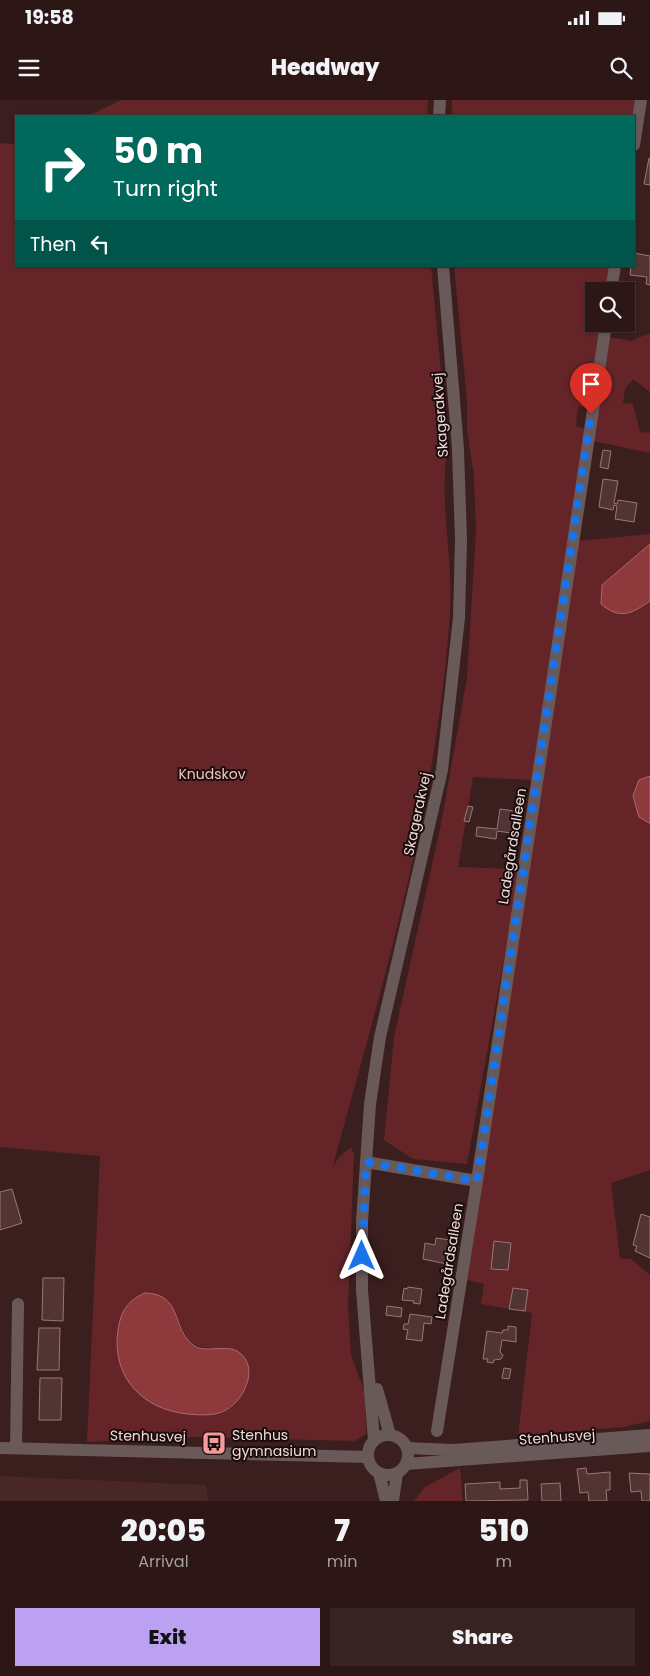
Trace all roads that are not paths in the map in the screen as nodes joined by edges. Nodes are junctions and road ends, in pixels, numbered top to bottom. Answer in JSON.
{"nodes":[{"id":1,"x":440,"y":100,"type":"edge"},
{"id":2,"x":641,"y":100,"type":"edge"},
{"id":3,"x":439,"y":115,"type":"edge"},
{"id":4,"x":635,"y":139,"type":"edge"},
{"id":5,"x":443,"y":267,"type":"edge"},
{"id":6,"x":615,"y":267,"type":"edge"},
{"id":7,"x":612,"y":282,"type":"edge"},
{"id":8,"x":605,"y":332,"type":"edge"},
{"id":9,"x":366,"y":1162,"type":"junction"},
{"id":10,"x":477,"y":1181,"type":"junction"},
{"id":11,"x":18,"y":1304,"type":"dead end"},
{"id":12,"x":370,"y":1363,"type":"junction"},
{"id":13,"x":436,"y":1431,"type":"dead end"},
{"id":14,"x":390,"y":1435,"type":"junction"},
{"id":15,"x":650,"y":1435,"type":"edge"},
{"id":16,"x":374,"y":1440,"type":"junction"},
{"id":17,"x":650,"y":1446,"type":"edge"},
{"id":18,"x":0,"y":1448,"type":"edge"},
{"id":19,"x":16,"y":1448,"type":"junction"},
{"id":20,"x":407,"y":1448,"type":"junction"},
{"id":21,"x":368,"y":1457,"type":"junction"},
{"id":22,"x":401,"y":1468,"type":"junction"},
{"id":23,"x":379,"y":1473,"type":"junction"},
{"id":24,"x":386,"y":1501,"type":"edge"},
{"id":25,"x":393,"y":1501,"type":"edge"}],
"edges":[{"from":1,"to":3,"type":"street"},
{"from":2,"to":4,"type":"street"},
{"from":5,"to":9,"type":"street","name":"Skagerakvej"},
{"from":6,"to":7,"type":"street"},
{"from":8,"to":10,"type":"street","name":"Ladegårdsalleen"},
{"from":9,"to":10,"type":"street"},
{"from":9,"to":12,"type":"street","name":"Skagerakvej"},
{"from":10,"to":13,"type":"street","name":"Ladegårdsalleen"},
{"from":11,"to":19,"type":"street"},
{"from":12,"to":14,"type":"street","name":"Skagerakvej"},
{"from":12,"to":16,"type":"street","name":"Skagerakvej"},
{"from":14,"to":16,"type":"street"},
{"from":14,"to":20,"type":"street"},
{"from":15,"to":20,"type":"street","name":"Stenhusvej"},
{"from":16,"to":21,"type":"street"},
{"from":17,"to":22,"type":"street","name":"Stenhusvej"},
{"from":18,"to":19,"type":"street","name":"Stenhusvej"},
{"from":19,"to":21,"type":"street","name":"Stenhusvej"},
{"from":20,"to":22,"type":"street"},
{"from":21,"to":23,"type":"street"},
{"from":22,"to":23,"type":"street"},
{"from":22,"to":25,"type":"street"},
{"from":23,"to":24,"type":"street"}]}
